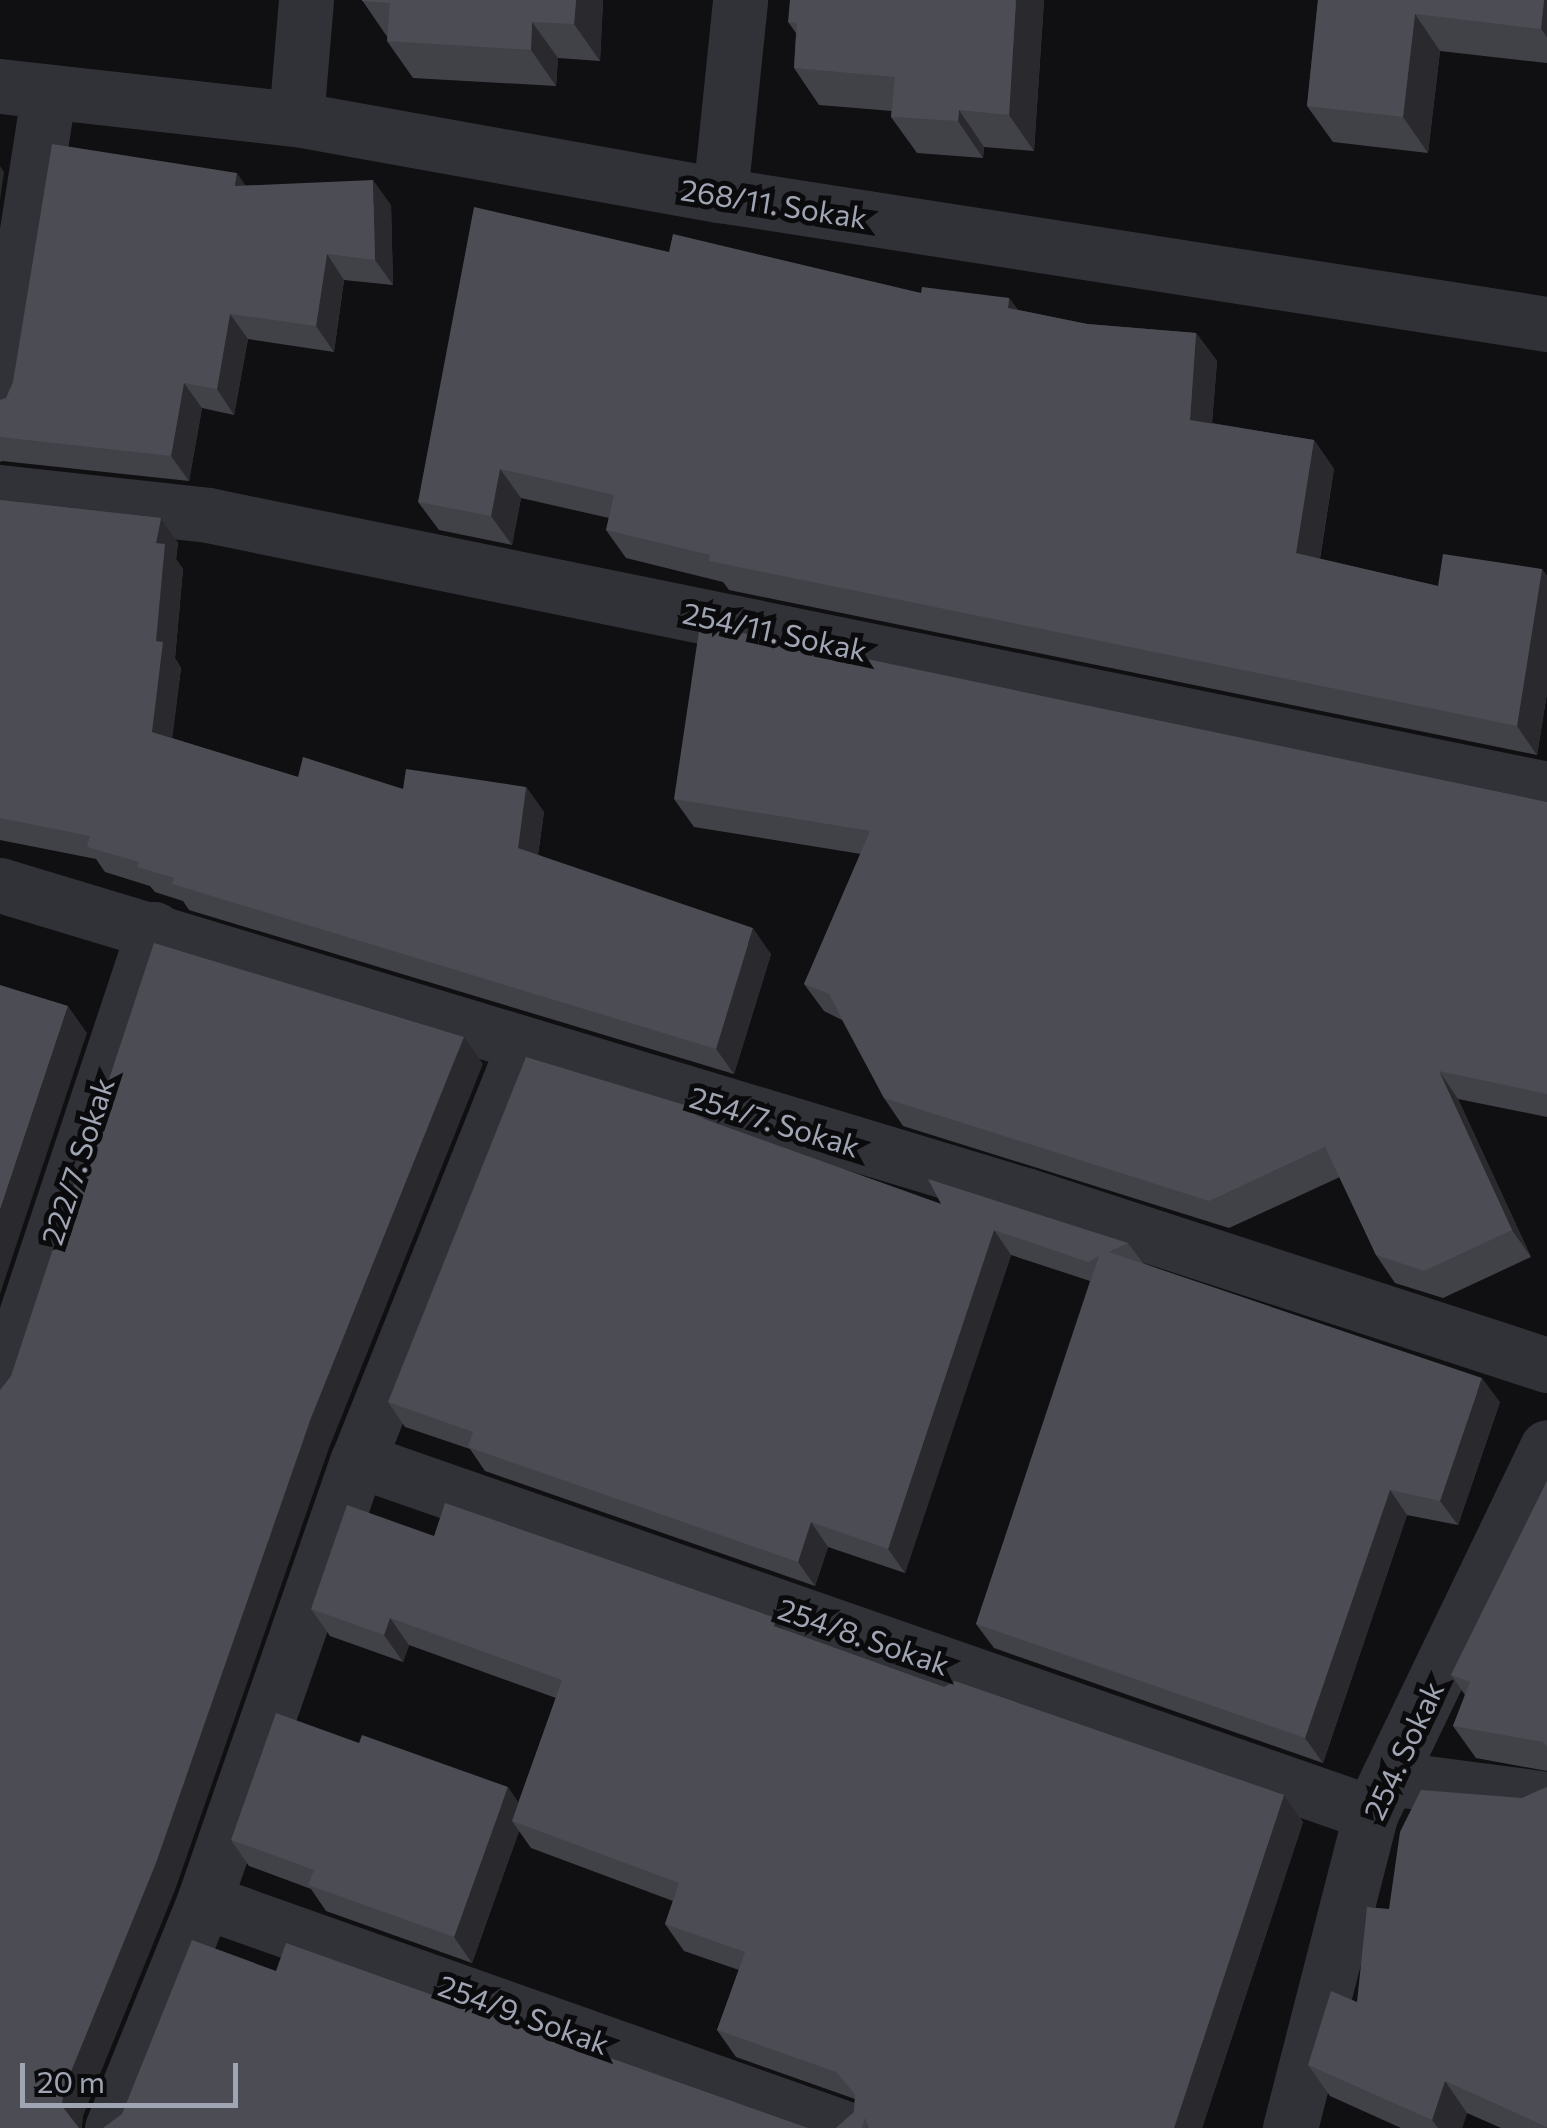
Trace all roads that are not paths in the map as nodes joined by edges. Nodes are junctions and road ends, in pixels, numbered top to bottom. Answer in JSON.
{"nodes":[{"id":1,"x":306,"y":0,"type":"edge"},
{"id":2,"x":740,"y":0,"type":"edge"},
{"id":3,"x":24,"y":91,"type":"edge"},
{"id":4,"x":296,"y":119,"type":"junction"},
{"id":5,"x":720,"y":195,"type":"junction"},
{"id":6,"x":1547,"y":324,"type":"edge"},
{"id":7,"x":0,"y":403,"type":"edge"},
{"id":8,"x":0,"y":492,"type":"edge"},
{"id":9,"x":1547,"y":789,"type":"edge"},
{"id":10,"x":0,"y":885,"type":"edge"},
{"id":11,"x":154,"y":929,"type":"junction"},
{"id":12,"x":524,"y":1046,"type":"junction"},
{"id":13,"x":1547,"y":1365,"type":"edge"},
{"id":14,"x":0,"y":1393,"type":"edge"},
{"id":15,"x":1547,"y":1447,"type":"edge"},
{"id":16,"x":358,"y":1460,"type":"junction"},
{"id":17,"x":1379,"y":1795,"type":"junction"},
{"id":18,"x":1547,"y":1799,"type":"edge"},
{"id":19,"x":204,"y":1900,"type":"junction"},
{"id":20,"x":112,"y":2128,"type":"edge"},
{"id":21,"x":844,"y":2128,"type":"edge"},
{"id":22,"x":1290,"y":2128,"type":"edge"}],
"edges":[{"from":1,"to":4,"type":"street"},
{"from":2,"to":5,"type":"street"},
{"from":3,"to":4,"type":"street","name":"268/11. Sokak"},
{"from":3,"to":7,"type":"street"},
{"from":4,"to":5,"type":"street","name":"268/11. Sokak"},
{"from":5,"to":6,"type":"street","name":"268/11. Sokak"},
{"from":8,"to":9,"type":"street","name":"254/11. Sokak"},
{"from":10,"to":11,"type":"street","name":"254/7. Sokak"},
{"from":11,"to":12,"type":"street","name":"254/7. Sokak"},
{"from":11,"to":14,"type":"street","name":"222/7. Sokak"},
{"from":12,"to":13,"type":"street","name":"254/7. Sokak"},
{"from":12,"to":16,"type":"street"},
{"from":15,"to":17,"type":"street","name":"254. Sokak"},
{"from":16,"to":17,"type":"street","name":"254/8. Sokak"},
{"from":16,"to":19,"type":"street"},
{"from":17,"to":18,"type":"street","name":"254/8. Sokak"},
{"from":17,"to":22,"type":"street","name":"254. Sokak"},
{"from":19,"to":20,"type":"street"},
{"from":19,"to":21,"type":"street","name":"254/9. Sokak"}]}
